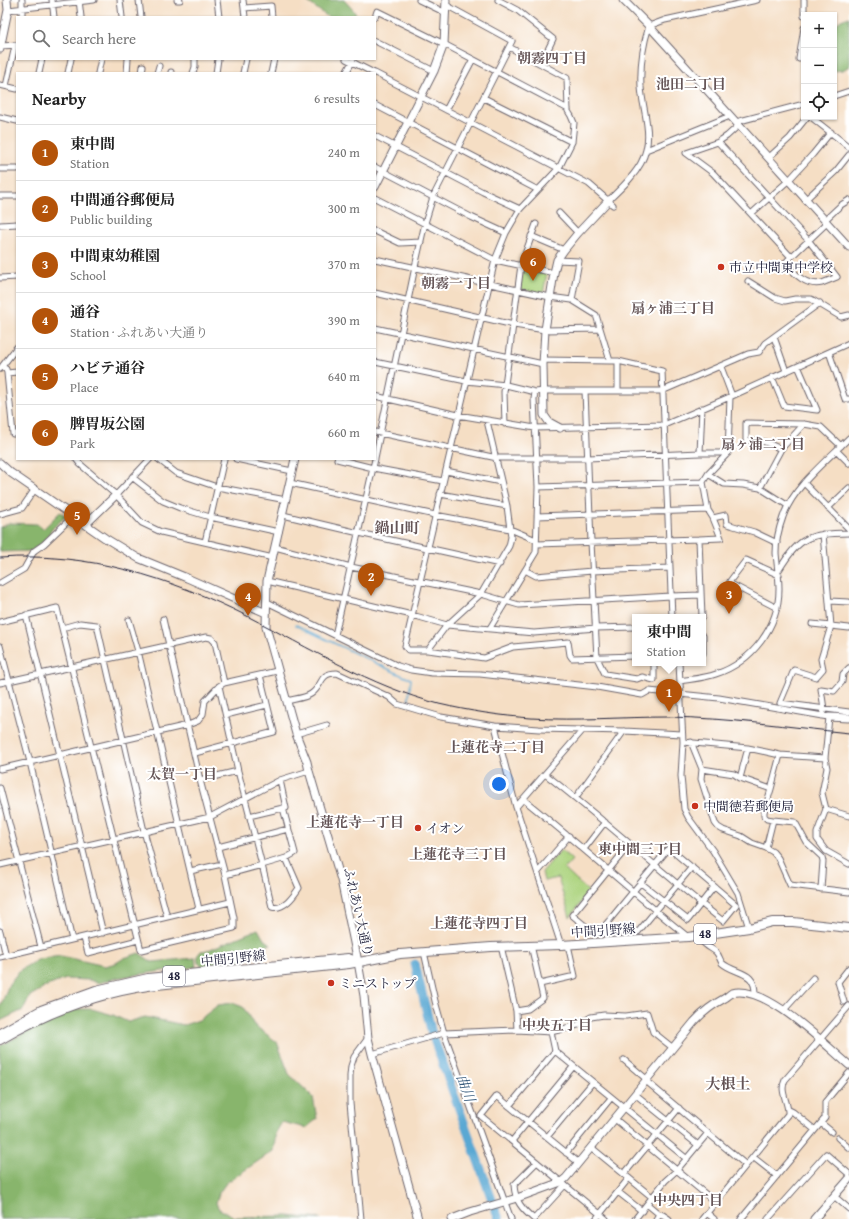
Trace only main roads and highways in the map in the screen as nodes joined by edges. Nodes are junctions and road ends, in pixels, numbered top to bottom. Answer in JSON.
{"nodes":[{"id":1,"x":849,"y":928,"type":"edge"},
{"id":2,"x":358,"y":962,"type":"junction"},
{"id":3,"x":0,"y":1033,"type":"edge"},
{"id":4,"x":0,"y":1040,"type":"edge"}],
"edges":[{"from":1,"to":2,"type":"main road","name":"中間引野線","number":"48"},
{"from":2,"to":3,"type":"main road","name":"中間引野線","number":"48"},
{"from":2,"to":4,"type":"main road","name":"中間引野線","number":"48"}]}
